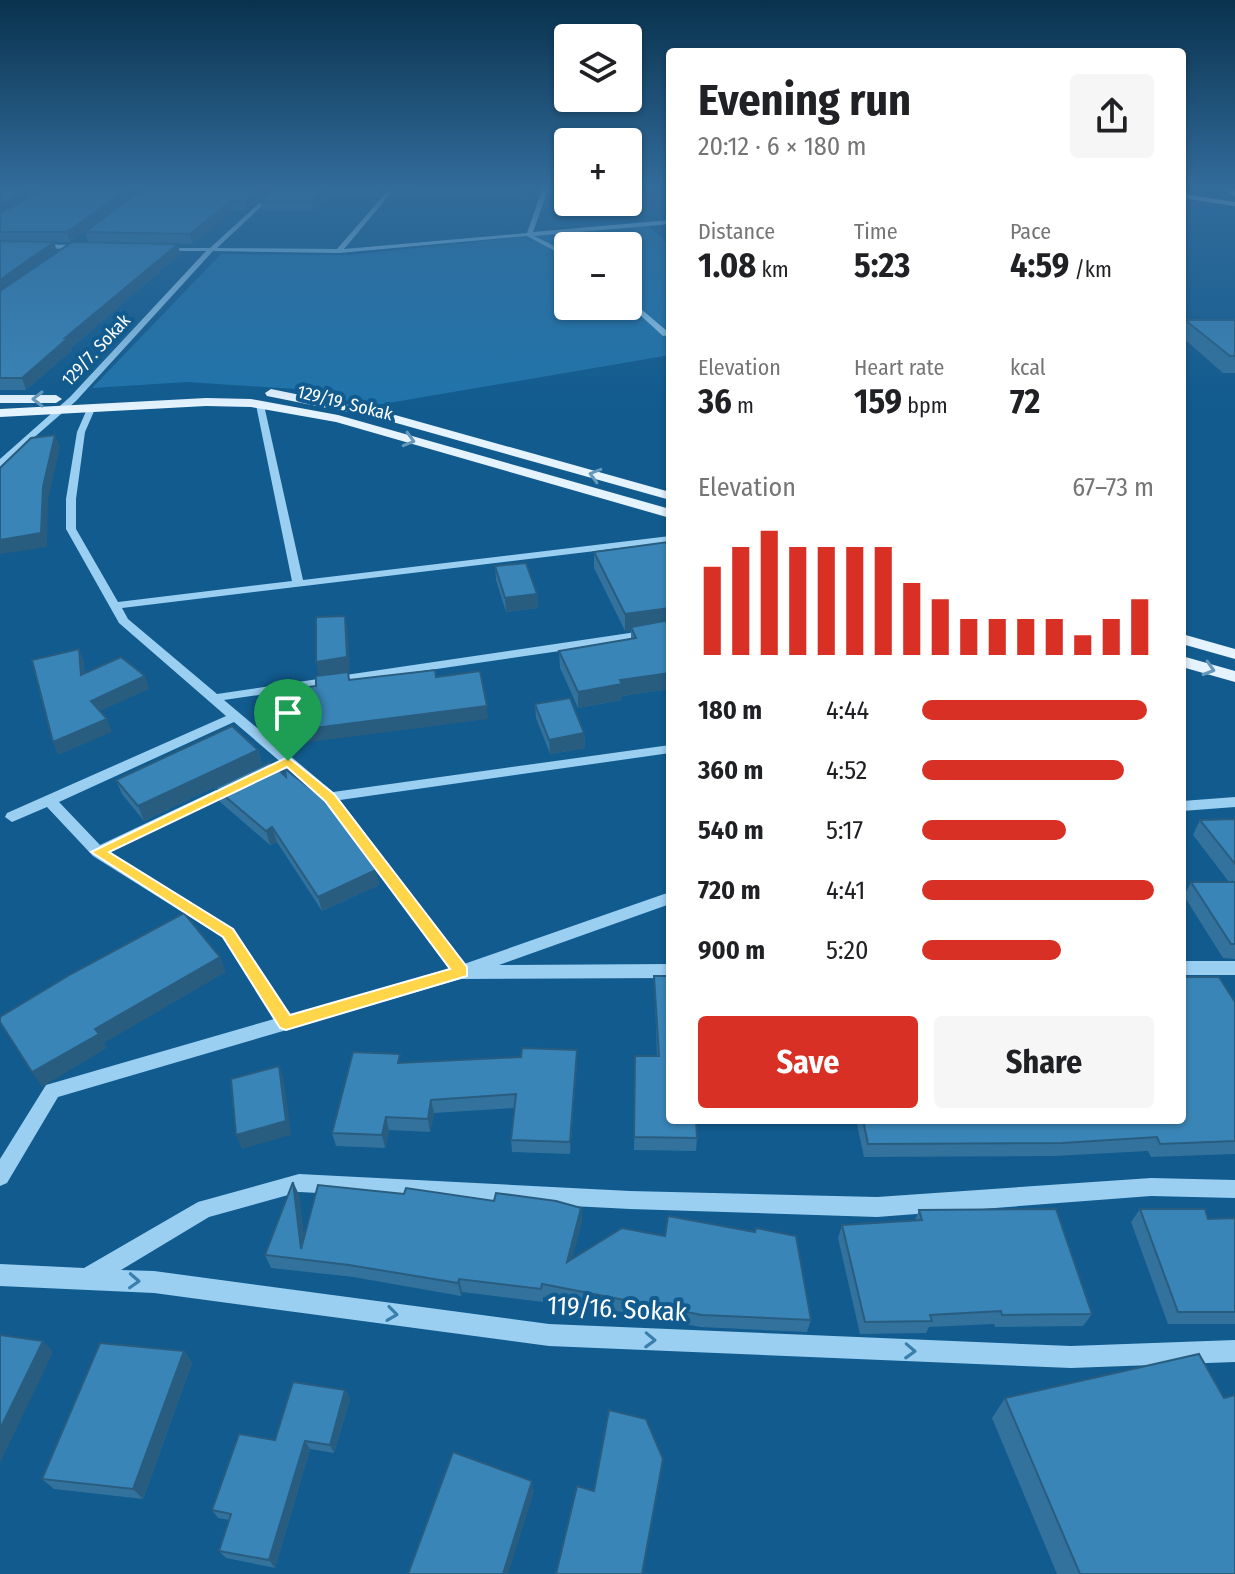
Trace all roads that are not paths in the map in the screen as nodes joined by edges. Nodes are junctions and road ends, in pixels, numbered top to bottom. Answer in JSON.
{"nodes":[{"id":1,"x":201,"y":260,"type":"edge"},
{"id":2,"x":642,"y":312,"type":"edge"},
{"id":3,"x":666,"y":332,"type":"edge"},
{"id":4,"x":0,"y":399,"type":"edge"},
{"id":5,"x":73,"y":399,"type":"junction"},
{"id":6,"x":260,"y":405,"type":"junction"},
{"id":7,"x":91,"y":409,"type":"junction"},
{"id":8,"x":57,"y":411,"type":"junction"},
{"id":9,"x":0,"y":413,"type":"edge"},
{"id":10,"x":0,"y":464,"type":"edge"},
{"id":11,"x":666,"y":495,"type":"edge"},
{"id":12,"x":666,"y":513,"type":"edge"},
{"id":13,"x":666,"y":539,"type":"edge"},
{"id":14,"x":298,"y":584,"type":"junction"},
{"id":15,"x":114,"y":606,"type":"junction"},
{"id":16,"x":666,"y":632,"type":"edge"},
{"id":17,"x":1186,"y":640,"type":"edge"},
{"id":18,"x":1235,"y":654,"type":"edge"},
{"id":19,"x":1186,"y":662,"type":"edge"},
{"id":20,"x":1235,"y":677,"type":"edge"},
{"id":21,"x":215,"y":698,"type":"junction"},
{"id":22,"x":236,"y":716,"type":"junction"},
{"id":23,"x":666,"y":750,"type":"edge"},
{"id":24,"x":248,"y":781,"type":"edge"},
{"id":25,"x":330,"y":797,"type":"junction"},
{"id":26,"x":49,"y":800,"type":"junction"},
{"id":27,"x":1235,"y":802,"type":"edge"},
{"id":28,"x":1186,"y":806,"type":"edge"},
{"id":29,"x":12,"y":817,"type":"dead end"},
{"id":30,"x":98,"y":852,"type":"junction"},
{"id":31,"x":666,"y":899,"type":"edge"},
{"id":32,"x":1186,"y":968,"type":"edge"},
{"id":33,"x":1209,"y":968,"type":"junction"},
{"id":34,"x":1235,"y":968,"type":"edge"},
{"id":35,"x":666,"y":971,"type":"edge"},
{"id":36,"x":461,"y":972,"type":"junction"},
{"id":37,"x":1222,"y":988,"type":"edge"},
{"id":38,"x":286,"y":1023,"type":"junction"},
{"id":39,"x":0,"y":1177,"type":"edge"},
{"id":40,"x":1235,"y":1189,"type":"edge"},
{"id":41,"x":0,"y":1275,"type":"edge"},
{"id":42,"x":85,"y":1279,"type":"junction"},
{"id":43,"x":1235,"y":1351,"type":"edge"}],
"edges":[{"from":1,"to":5,"type":"street","name":"129/7. Sokak"},
{"from":2,"to":3,"type":"street"},
{"from":5,"to":4,"type":"main road","name":"129/19. Sokak","one_way":true},
{"from":5,"to":8,"type":"street","name":"129/7. Sokak"},
{"from":11,"to":5,"type":"main road","name":"129/19. Sokak","one_way":true},
{"from":6,"to":7,"type":"main road","name":"129/19. Sokak"},
{"from":6,"to":12,"type":"main road","name":"129/19. Sokak","one_way":true},
{"from":6,"to":14,"type":"street"},
{"from":7,"to":8,"type":"main road","name":"129/19. Sokak"},
{"from":7,"to":15,"type":"street"},
{"from":8,"to":9,"type":"main road","name":"129/19. Sokak"},
{"from":8,"to":10,"type":"street","name":"129/7. Sokak"},
{"from":13,"to":14,"type":"street"},
{"from":14,"to":15,"type":"street"},
{"from":15,"to":21,"type":"street"},
{"from":16,"to":21,"type":"street"},
{"from":17,"to":18,"type":"main road"},
{"from":19,"to":20,"type":"main road","one_way":true},
{"from":21,"to":22,"type":"street"},
{"from":22,"to":25,"type":"street"},
{"from":22,"to":26,"type":"street"},
{"from":23,"to":25,"type":"street"},
{"from":24,"to":30,"type":"street"},
{"from":25,"to":36,"type":"street"},
{"from":26,"to":29,"type":"street"},
{"from":26,"to":30,"type":"street"},
{"from":27,"to":28,"type":"street"},
{"from":30,"to":38,"type":"street"},
{"from":31,"to":36,"type":"street"},
{"from":32,"to":33,"type":"street"},
{"from":33,"to":34,"type":"street"},
{"from":33,"to":37,"type":"street"},
{"from":35,"to":36,"type":"street"},
{"from":36,"to":38,"type":"street"},
{"from":38,"to":39,"type":"street"},
{"from":40,"to":42,"type":"street"},
{"from":41,"to":42,"type":"street","name":"119/16. Sokak"},
{"from":42,"to":43,"type":"street","name":"119/16. Sokak","one_way":true}]}
